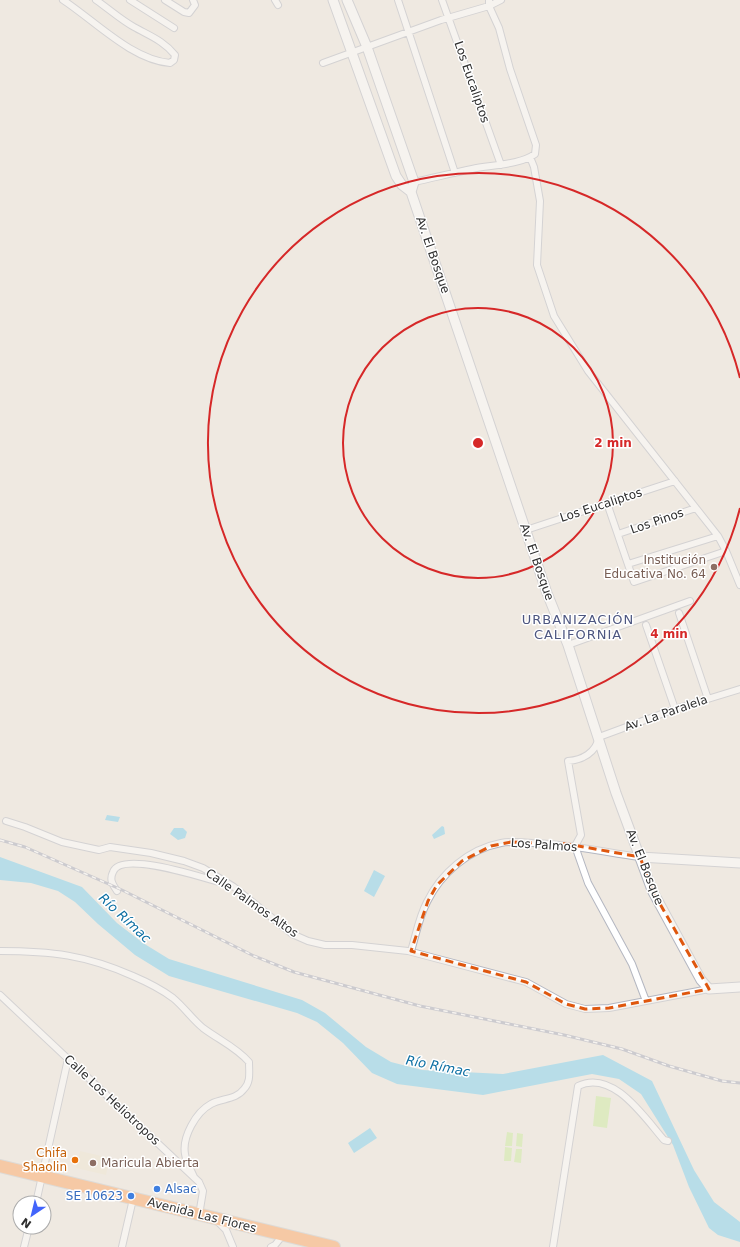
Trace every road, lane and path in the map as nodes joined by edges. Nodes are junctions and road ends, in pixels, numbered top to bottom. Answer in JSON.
{"nodes":[{"id":1,"x":64,"y":0,"type":"edge"},
{"id":2,"x":96,"y":0,"type":"edge"},
{"id":3,"x":130,"y":0,"type":"edge"},
{"id":4,"x":165,"y":0,"type":"edge"},
{"id":5,"x":192,"y":0,"type":"edge"},
{"id":6,"x":333,"y":0,"type":"edge"},
{"id":7,"x":347,"y":0,"type":"edge"},
{"id":8,"x":398,"y":0,"type":"edge"},
{"id":9,"x":442,"y":0,"type":"edge"},
{"id":10,"x":502,"y":0,"type":"edge"},
{"id":11,"x":489,"y":3,"type":"edge"},
{"id":12,"x":450,"y":17,"type":"junction"},
{"id":13,"x":174,"y":28,"type":"dead end"},
{"id":14,"x":408,"y":32,"type":"junction"},
{"id":15,"x":367,"y":47,"type":"junction"},
{"id":16,"x":353,"y":52,"type":"junction"},
{"id":17,"x":323,"y":63,"type":"dead end"},
{"id":18,"x":530,"y":157,"type":"junction"},
{"id":19,"x":501,"y":164,"type":"junction"},
{"id":20,"x":455,"y":173,"type":"junction"},
{"id":21,"x":414,"y":182,"type":"junction"},
{"id":22,"x":411,"y":192,"type":"junction"},
{"id":23,"x":675,"y":481,"type":"junction"},
{"id":24,"x":607,"y":503,"type":"junction"},
{"id":25,"x":696,"y":508,"type":"junction"},
{"id":26,"x":526,"y":530,"type":"junction"},
{"id":27,"x":618,"y":534,"type":"junction"},
{"id":28,"x":718,"y":536,"type":"junction"},
{"id":29,"x":726,"y":551,"type":"junction"},
{"id":30,"x":628,"y":564,"type":"junction"},
{"id":31,"x":740,"y":585,"type":"edge"},
{"id":32,"x":690,"y":601,"type":"dead end"},
{"id":33,"x":679,"y":613,"type":"dead end"},
{"id":34,"x":646,"y":625,"type":"dead end"},
{"id":35,"x":568,"y":645,"type":"junction"},
{"id":36,"x":740,"y":689,"type":"edge"},
{"id":37,"x":708,"y":699,"type":"junction"},
{"id":38,"x":675,"y":709,"type":"junction"},
{"id":39,"x":598,"y":740,"type":"junction"},
{"id":40,"x":6,"y":821,"type":"dead end"},
{"id":41,"x":575,"y":846,"type":"junction"},
{"id":42,"x":640,"y":857,"type":"junction"},
{"id":43,"x":740,"y":863,"type":"edge"},
{"id":44,"x":234,"y":887,"type":"junction"},
{"id":45,"x":117,"y":891,"type":"dead end"},
{"id":46,"x":0,"y":951,"type":"edge"},
{"id":47,"x":411,"y":951,"type":"junction"},
{"id":48,"x":740,"y":987,"type":"edge"},
{"id":49,"x":709,"y":989,"type":"junction"},
{"id":50,"x":0,"y":995,"type":"edge"},
{"id":51,"x":646,"y":1001,"type":"junction"},
{"id":52,"x":68,"y":1059,"type":"junction"},
{"id":53,"x":668,"y":1141,"type":"dead end"},
{"id":54,"x":0,"y":1167,"type":"edge"},
{"id":55,"x":42,"y":1177,"type":"junction"},
{"id":56,"x":194,"y":1177,"type":"junction"},
{"id":57,"x":38,"y":1195,"type":"edge"},
{"id":58,"x":133,"y":1199,"type":"junction"},
{"id":59,"x":199,"y":1215,"type":"junction"},
{"id":60,"x":214,"y":1218,"type":"junction"},
{"id":61,"x":27,"y":1235,"type":"edge"},
{"id":62,"x":283,"y":1235,"type":"junction"},
{"id":63,"x":274,"y":1246,"type":"edge"},
{"id":64,"x":24,"y":1247,"type":"edge"},
{"id":65,"x":122,"y":1247,"type":"edge"},
{"id":66,"x":232,"y":1247,"type":"edge"},
{"id":67,"x":334,"y":1247,"type":"edge"},
{"id":68,"x":552,"y":1247,"type":"edge"}],
"edges":[{"from":1,"to":2,"type":"street"},
{"from":3,"to":13,"type":"street"},
{"from":4,"to":5,"type":"street"},
{"from":6,"to":16,"type":"street","name":"Av. El Bosque"},
{"from":7,"to":15,"type":"street"},
{"from":8,"to":14,"type":"street"},
{"from":9,"to":12,"type":"street","name":"Los Eucaliptos"},
{"from":10,"to":11,"type":"street"},
{"from":11,"to":12,"type":"street"},
{"from":11,"to":18,"type":"street"},
{"from":12,"to":14,"type":"street"},
{"from":12,"to":19,"type":"street","name":"Los Eucaliptos"},
{"from":14,"to":15,"type":"street"},
{"from":14,"to":20,"type":"street"},
{"from":15,"to":16,"type":"street"},
{"from":15,"to":21,"type":"street"},
{"from":16,"to":17,"type":"street"},
{"from":16,"to":22,"type":"street","name":"Av. El Bosque"},
{"from":18,"to":19,"type":"street"},
{"from":18,"to":23,"type":"street"},
{"from":19,"to":20,"type":"street"},
{"from":20,"to":21,"type":"street"},
{"from":21,"to":22,"type":"street"},
{"from":22,"to":26,"type":"street","name":"Av. El Bosque"},
{"from":23,"to":24,"type":"street","name":"Los Eucaliptos"},
{"from":23,"to":25,"type":"street"},
{"from":24,"to":26,"type":"street","name":"Los Eucaliptos"},
{"from":24,"to":27,"type":"street"},
{"from":25,"to":27,"type":"street","name":"Los Pinos"},
{"from":25,"to":28,"type":"street"},
{"from":26,"to":35,"type":"street","name":"Av. El Bosque"},
{"from":27,"to":30,"type":"street"},
{"from":28,"to":29,"type":"street"},
{"from":28,"to":30,"type":"street"},
{"from":29,"to":30,"type":"street"},
{"from":29,"to":31,"type":"street"},
{"from":32,"to":35,"type":"street"},
{"from":33,"to":37,"type":"street"},
{"from":34,"to":38,"type":"street"},
{"from":35,"to":39,"type":"street","name":"Av. El Bosque"},
{"from":36,"to":37,"type":"street","name":"Av. La Paralela"},
{"from":37,"to":38,"type":"street","name":"Av. La Paralela"},
{"from":38,"to":39,"type":"street","name":"Av. La Paralela"},
{"from":39,"to":41,"type":"street"},
{"from":39,"to":42,"type":"street","name":"Av. El Bosque"},
{"from":40,"to":44,"type":"street","name":"Calle Palmos Altos"},
{"from":41,"to":42,"type":"street","name":"Los Palmos"},
{"from":41,"to":47,"type":"street","name":"Los Palmos"},
{"from":41,"to":51,"type":"street"},
{"from":42,"to":43,"type":"street"},
{"from":42,"to":49,"type":"street","name":"Av. El Bosque"},
{"from":44,"to":45,"type":"street"},
{"from":44,"to":47,"type":"street","name":"Calle Palmos Altos"},
{"from":46,"to":56,"type":"street"},
{"from":47,"to":51,"type":"street","name":"Calle Palmos Altos"},
{"from":48,"to":49,"type":"street"},
{"from":49,"to":51,"type":"street","name":"Calle Palmos Altos"},
{"from":50,"to":52,"type":"street","name":"Calle Los Heliotropos"},
{"from":52,"to":55,"type":"street"},
{"from":52,"to":56,"type":"street","name":"Calle Los Heliotropos"},
{"from":53,"to":68,"type":"street"},
{"from":54,"to":55,"type":"highway","name":"Avenida Las Flores"},
{"from":55,"to":57,"type":"street"},
{"from":55,"to":58,"type":"highway","name":"Avenida Las Flores"},
{"from":56,"to":59,"type":"street","name":"Calle Los Heliotropos"},
{"from":58,"to":59,"type":"highway","name":"Avenida Las Flores"},
{"from":58,"to":65,"type":"street"},
{"from":59,"to":60,"type":"highway","name":"Avenida Las Flores"},
{"from":60,"to":62,"type":"highway","name":"Avenida Las Flores"},
{"from":60,"to":66,"type":"street"},
{"from":61,"to":64,"type":"street"},
{"from":62,"to":63,"type":"street"},
{"from":62,"to":67,"type":"highway","name":"Avenida Las Flores"}]}
